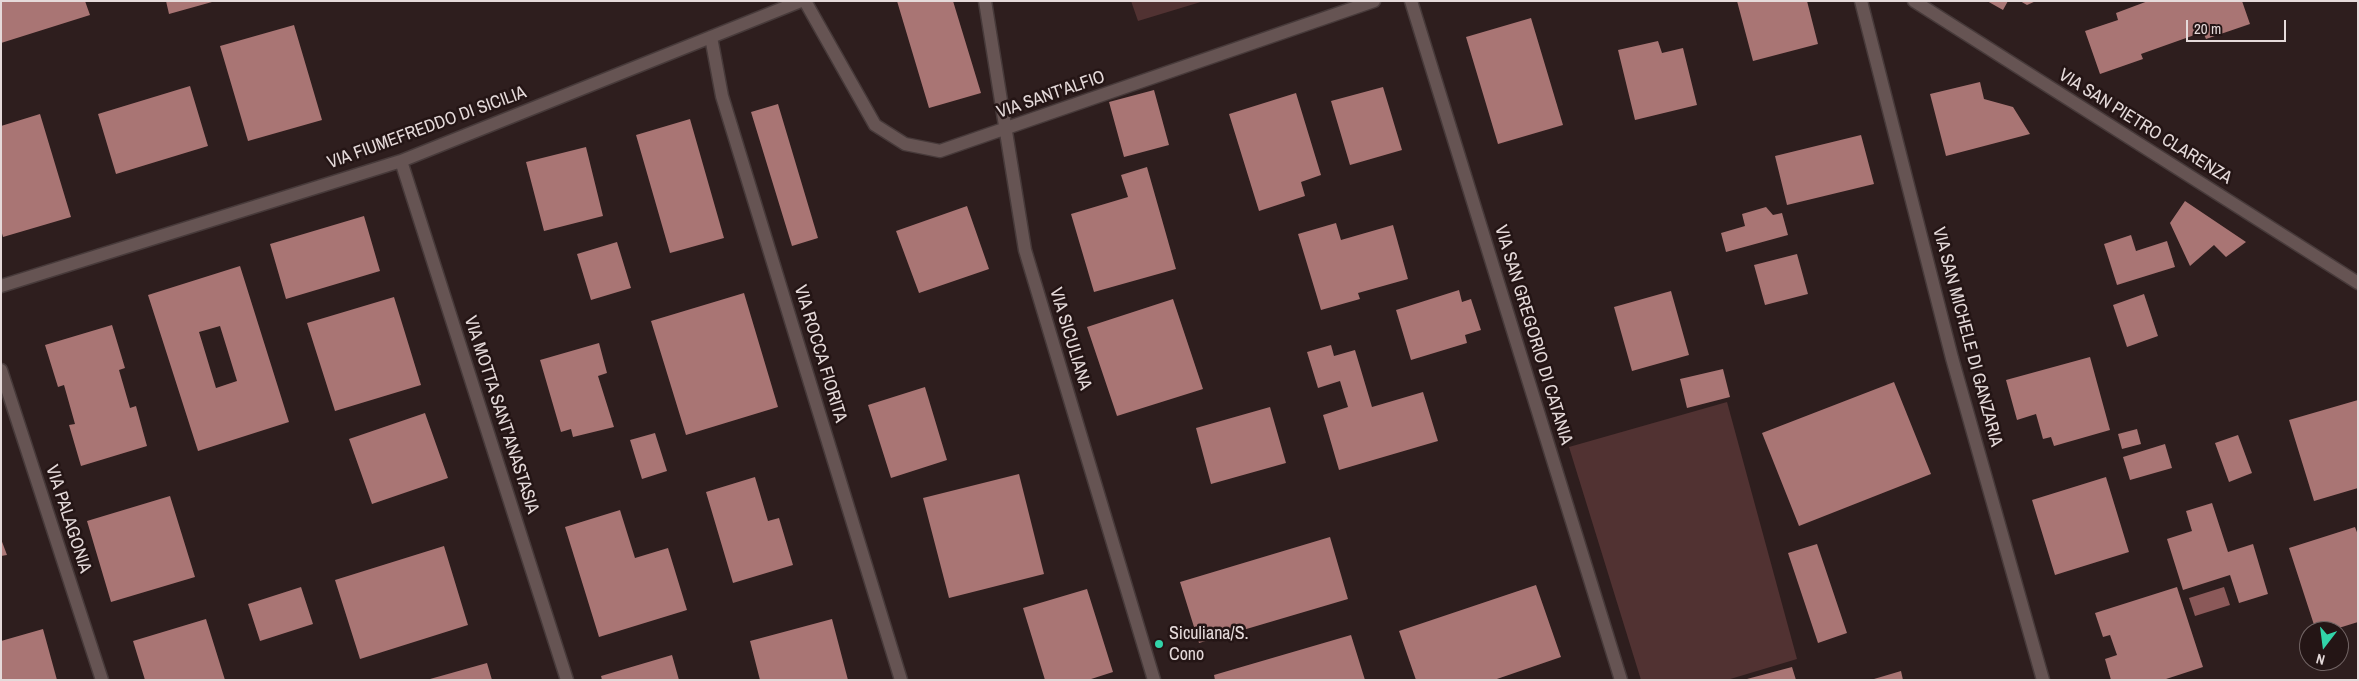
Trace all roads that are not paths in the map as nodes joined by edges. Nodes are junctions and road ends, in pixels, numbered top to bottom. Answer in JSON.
{"nodes":[{"id":1,"x":803,"y":1,"type":"edge"},
{"id":2,"x":985,"y":1,"type":"edge"},
{"id":3,"x":1374,"y":1,"type":"edge"},
{"id":4,"x":1411,"y":1,"type":"edge"},
{"id":5,"x":1861,"y":1,"type":"edge"},
{"id":6,"x":1914,"y":1,"type":"edge"},
{"id":7,"x":711,"y":37,"type":"junction"},
{"id":8,"x":1006,"y":130,"type":"junction"},
{"id":9,"x":401,"y":161,"type":"junction"},
{"id":10,"x":2358,"y":284,"type":"edge"},
{"id":11,"x":1,"y":286,"type":"edge"},
{"id":12,"x":1,"y":370,"type":"edge"},
{"id":13,"x":102,"y":680,"type":"edge"},
{"id":14,"x":567,"y":680,"type":"edge"},
{"id":15,"x":901,"y":680,"type":"edge"},
{"id":16,"x":1154,"y":680,"type":"edge"},
{"id":17,"x":1621,"y":680,"type":"edge"},
{"id":18,"x":2043,"y":680,"type":"edge"}],
"edges":[{"from":1,"to":7,"type":"street","name":"VIA FIUMEFREDDO DI SICILIA"},
{"from":1,"to":8,"type":"street","name":"VIA SANT'ALFIO"},
{"from":2,"to":8,"type":"street","name":"VIA SICULIANA"},
{"from":3,"to":8,"type":"street","name":"VIA SANT'ALFIO"},
{"from":4,"to":17,"type":"street","name":"VIA SAN GREGORIO DI CATANIA"},
{"from":5,"to":18,"type":"street","name":"VIA SAN MICHELE DI GANZARIA"},
{"from":6,"to":10,"type":"street","name":"VIA SAN PIETRO CLARENZA"},
{"from":7,"to":9,"type":"street","name":"VIA FIUMEFREDDO DI SICILIA"},
{"from":7,"to":15,"type":"street","name":"VIA ROCCA FIORITA"},
{"from":8,"to":16,"type":"street","name":"VIA SICULIANA"},
{"from":9,"to":11,"type":"street","name":"VIA FIUMEFREDDO DI SICILIA"},
{"from":9,"to":14,"type":"street","name":"VIA MOTTA SANT'ANASTASIA"},
{"from":12,"to":13,"type":"street","name":"VIA PALAGONIA"}]}
